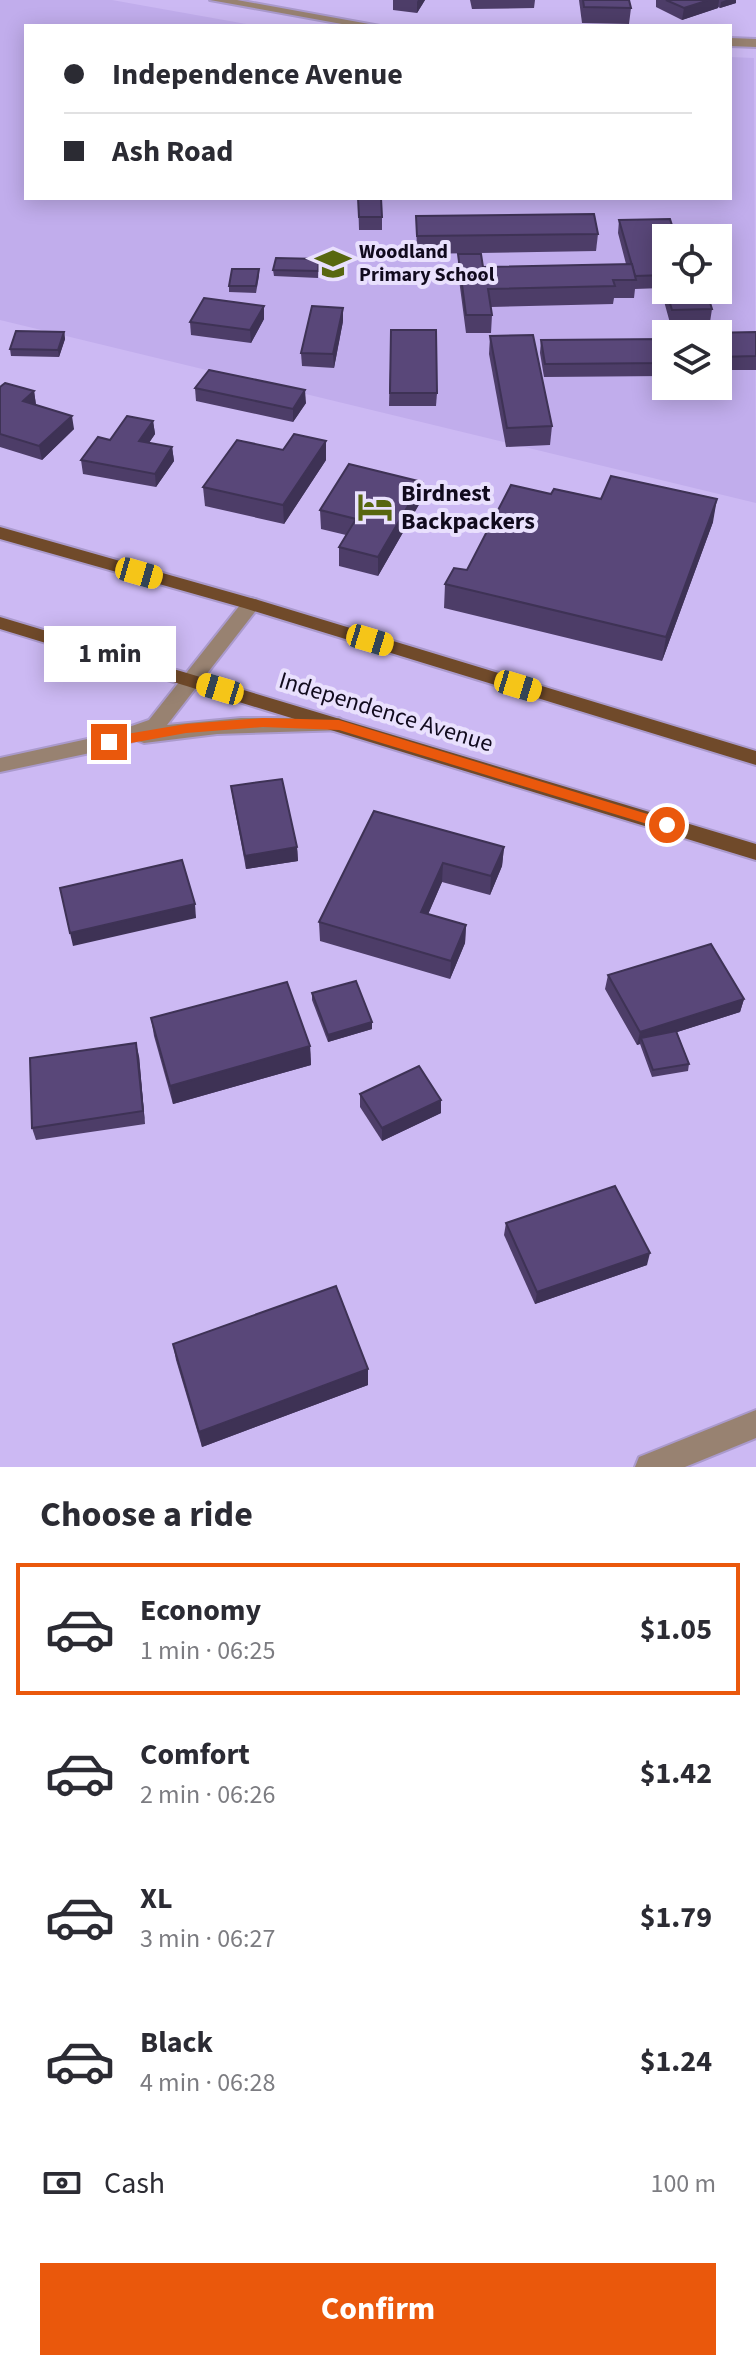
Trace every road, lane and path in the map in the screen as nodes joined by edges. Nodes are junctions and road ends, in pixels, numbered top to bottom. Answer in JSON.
{"nodes":[{"id":1,"x":216,"y":0,"type":"edge"},
{"id":2,"x":362,"y":24,"type":"edge"},
{"id":3,"x":732,"y":42,"type":"edge"},
{"id":4,"x":756,"y":43,"type":"edge"},
{"id":5,"x":0,"y":533,"type":"edge"},
{"id":6,"x":251,"y":604,"type":"junction"},
{"id":7,"x":0,"y":623,"type":"edge"},
{"id":8,"x":191,"y":680,"type":"junction"},
{"id":9,"x":339,"y":725,"type":"junction"},
{"id":10,"x":109,"y":742,"type":"junction"},
{"id":11,"x":756,"y":758,"type":"edge"},
{"id":12,"x":0,"y":765,"type":"edge"},
{"id":13,"x":756,"y":852,"type":"edge"},
{"id":14,"x":756,"y":1424,"type":"edge"},
{"id":15,"x":649,"y":1467,"type":"edge"}],
"edges":[{"from":1,"to":2,"type":"street"},
{"from":3,"to":4,"type":"street"},
{"from":5,"to":6,"type":"main road"},
{"from":6,"to":8,"type":"street"},
{"from":6,"to":11,"type":"main road"},
{"from":7,"to":8,"type":"main road","name":"Independence Avenue"},
{"from":8,"to":9,"type":"main road","name":"Independence Avenue"},
{"from":8,"to":10,"type":"street"},
{"from":9,"to":10,"type":"street"},
{"from":9,"to":13,"type":"main road","name":"Independence Avenue"},
{"from":10,"to":12,"type":"street"},
{"from":14,"to":15,"type":"street"}]}
